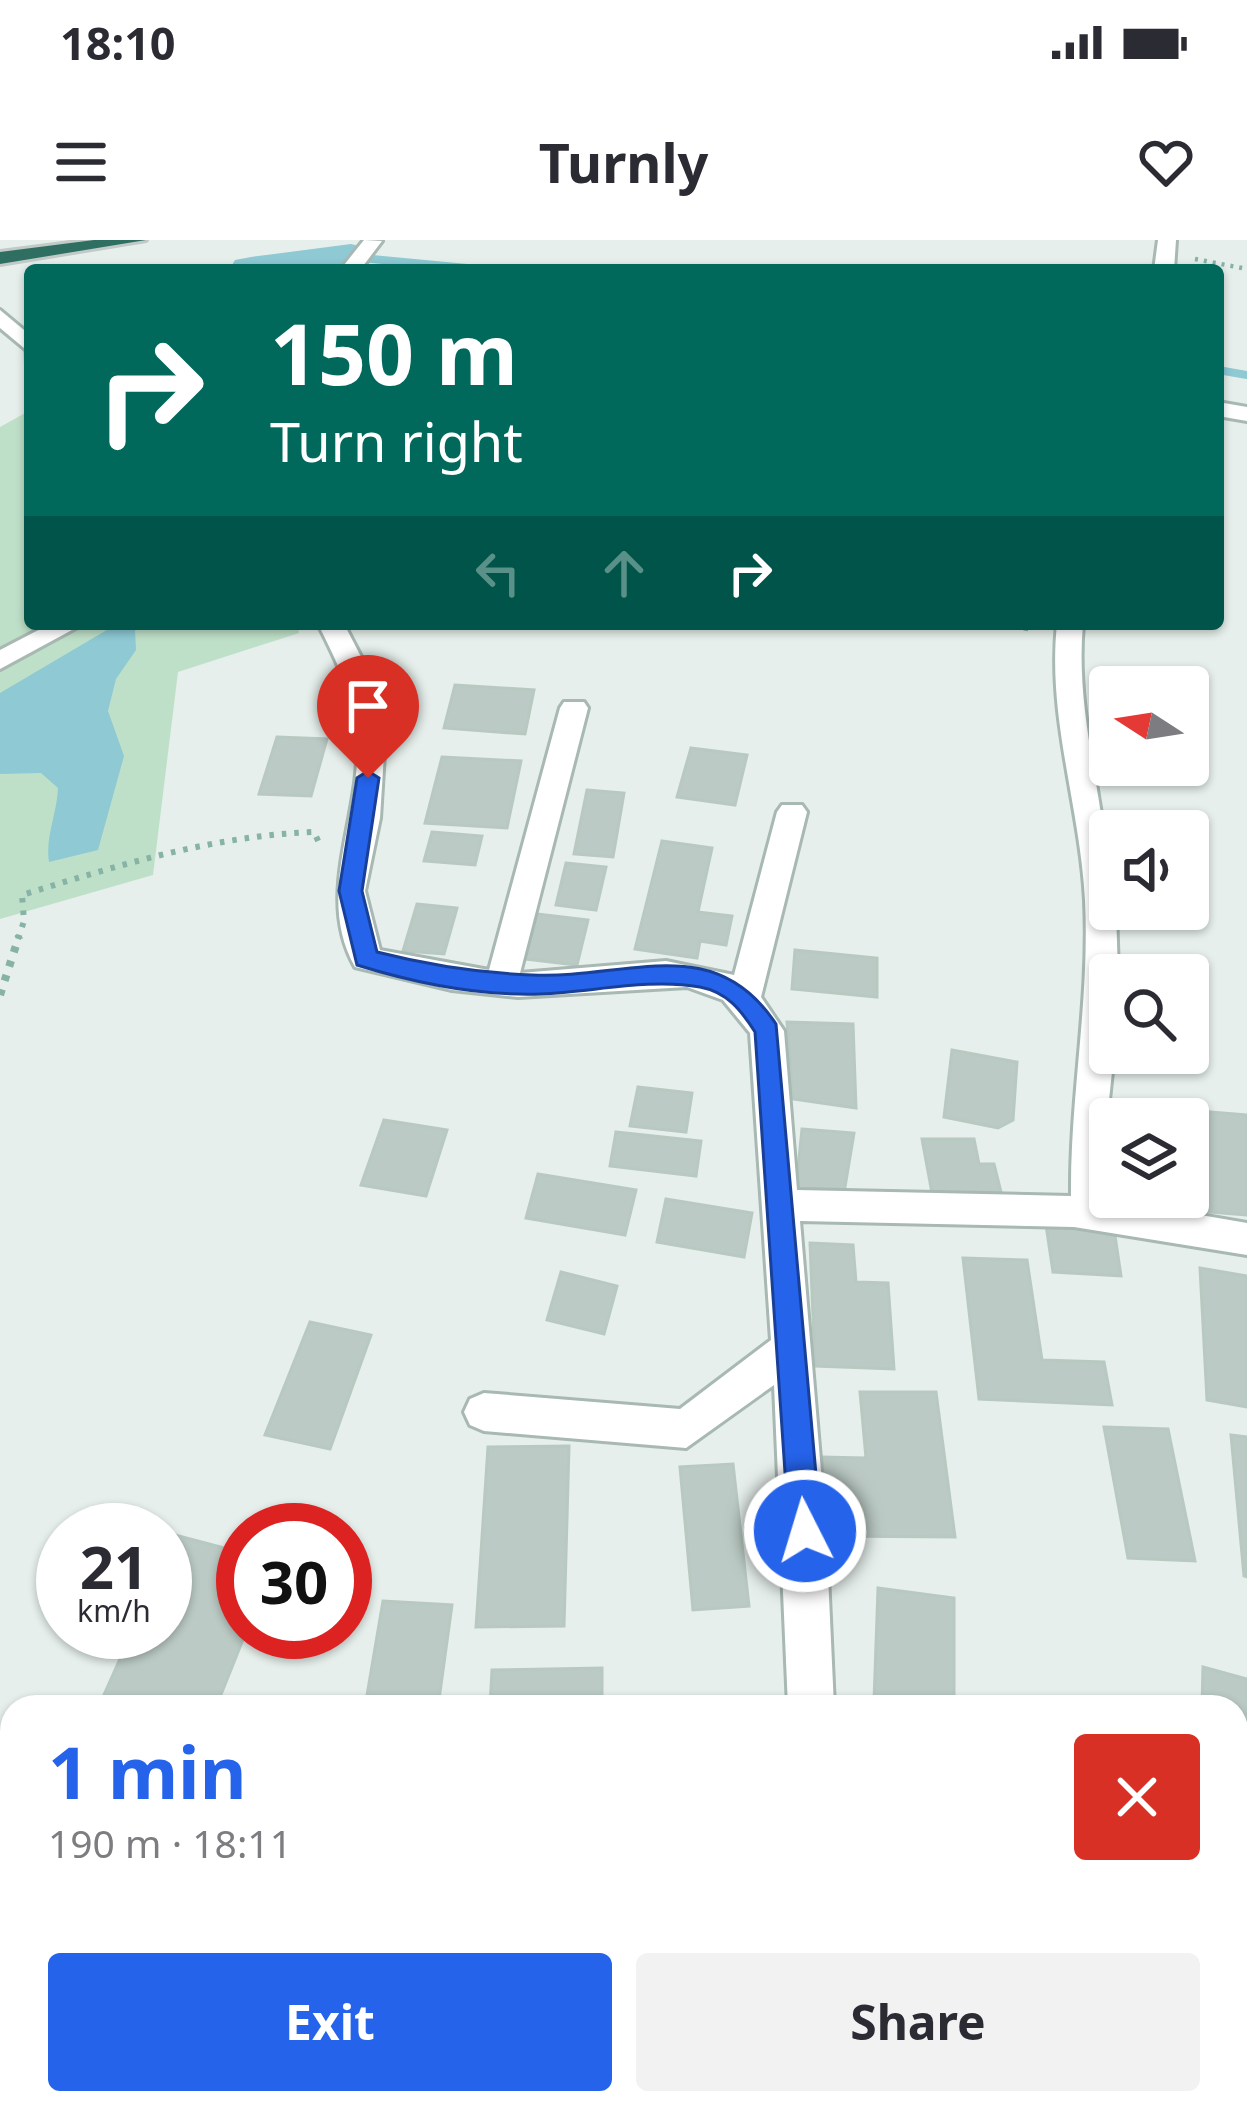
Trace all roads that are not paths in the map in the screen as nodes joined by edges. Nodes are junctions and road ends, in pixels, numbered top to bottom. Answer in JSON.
{"nodes":[{"id":1,"x":137,"y":240,"type":"edge"},
{"id":2,"x":0,"y":258,"type":"edge"},
{"id":3,"x":5,"y":310,"type":"edge"},
{"id":4,"x":24,"y":338,"type":"edge"},
{"id":5,"x":59,"y":630,"type":"edge"},
{"id":6,"x":334,"y":630,"type":"edge"},
{"id":7,"x":1069,"y":630,"type":"edge"},
{"id":8,"x":0,"y":661,"type":"edge"},
{"id":9,"x":574,"y":708,"type":"dead end"},
{"id":10,"x":792,"y":812,"type":"dead end"},
{"id":11,"x":502,"y":982,"type":"junction"},
{"id":12,"x":745,"y":996,"type":"junction"},
{"id":13,"x":1092,"y":1098,"type":"edge"},
{"id":14,"x":1089,"y":1119,"type":"edge"},
{"id":15,"x":1089,"y":1170,"type":"edge"},
{"id":16,"x":782,"y":1205,"type":"junction"},
{"id":17,"x":1089,"y":1211,"type":"edge"},
{"id":18,"x":1146,"y":1218,"type":"edge"},
{"id":19,"x":1247,"y":1239,"type":"edge"},
{"id":20,"x":790,"y":1349,"type":"junction"},
{"id":21,"x":484,"y":1412,"type":"dead end"},
{"id":22,"x":811,"y":1695,"type":"edge"}],
"edges":[{"from":1,"to":2,"type":"highway"},
{"from":3,"to":4,"type":"street"},
{"from":5,"to":8,"type":"street"},
{"from":6,"to":11,"type":"street"},
{"from":7,"to":13,"type":"street"},
{"from":9,"to":11,"type":"street"},
{"from":10,"to":12,"type":"street"},
{"from":11,"to":12,"type":"street"},
{"from":12,"to":16,"type":"street"},
{"from":14,"to":15,"type":"street"},
{"from":16,"to":17,"type":"street"},
{"from":16,"to":20,"type":"street"},
{"from":18,"to":19,"type":"street"},
{"from":20,"to":21,"type":"street"},
{"from":20,"to":22,"type":"street"}]}
